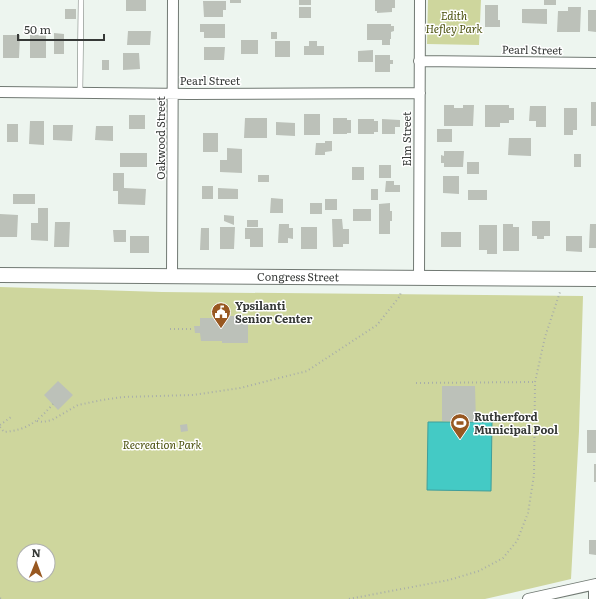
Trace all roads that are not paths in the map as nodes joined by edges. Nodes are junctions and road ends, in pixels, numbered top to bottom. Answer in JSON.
{"nodes":[{"id":1,"x":81,"y":0,"type":"edge"},
{"id":2,"x":173,"y":0,"type":"edge"},
{"id":3,"x":420,"y":0,"type":"edge"},
{"id":4,"x":419,"y":61,"type":"junction"},
{"id":5,"x":596,"y":63,"type":"edge"},
{"id":6,"x":0,"y":92,"type":"edge"},
{"id":7,"x":80,"y":93,"type":"junction"},
{"id":8,"x":173,"y":93,"type":"junction"},
{"id":9,"x":420,"y":93,"type":"junction"},
{"id":10,"x":0,"y":275,"type":"edge"},
{"id":11,"x":172,"y":277,"type":"junction"},
{"id":12,"x":419,"y":278,"type":"junction"},
{"id":13,"x":596,"y":279,"type":"edge"},
{"id":14,"x":595,"y":585,"type":"edge"},
{"id":15,"x":528,"y":599,"type":"edge"},
{"id":16,"x":594,"y":599,"type":"edge"}],
"edges":[{"from":1,"to":7,"type":"lane"},
{"from":2,"to":8,"type":"street","name":"Oakwood Street"},
{"from":3,"to":4,"type":"street","name":"Elm Street"},
{"from":4,"to":5,"type":"street","name":"Pearl Street"},
{"from":4,"to":9,"type":"street","name":"Elm Street"},
{"from":6,"to":7,"type":"street","name":"Pearl Street"},
{"from":7,"to":8,"type":"street","name":"Pearl Street"},
{"from":8,"to":9,"type":"street","name":"Pearl Street"},
{"from":8,"to":11,"type":"street","name":"Oakwood Street"},
{"from":9,"to":12,"type":"street","name":"Elm Street"},
{"from":10,"to":11,"type":"street","name":"Congress Street"},
{"from":11,"to":12,"type":"street","name":"Congress Street"},
{"from":12,"to":13,"type":"street","name":"Congress Street"},
{"from":14,"to":15,"type":"street"},
{"from":14,"to":16,"type":"street"}]}
